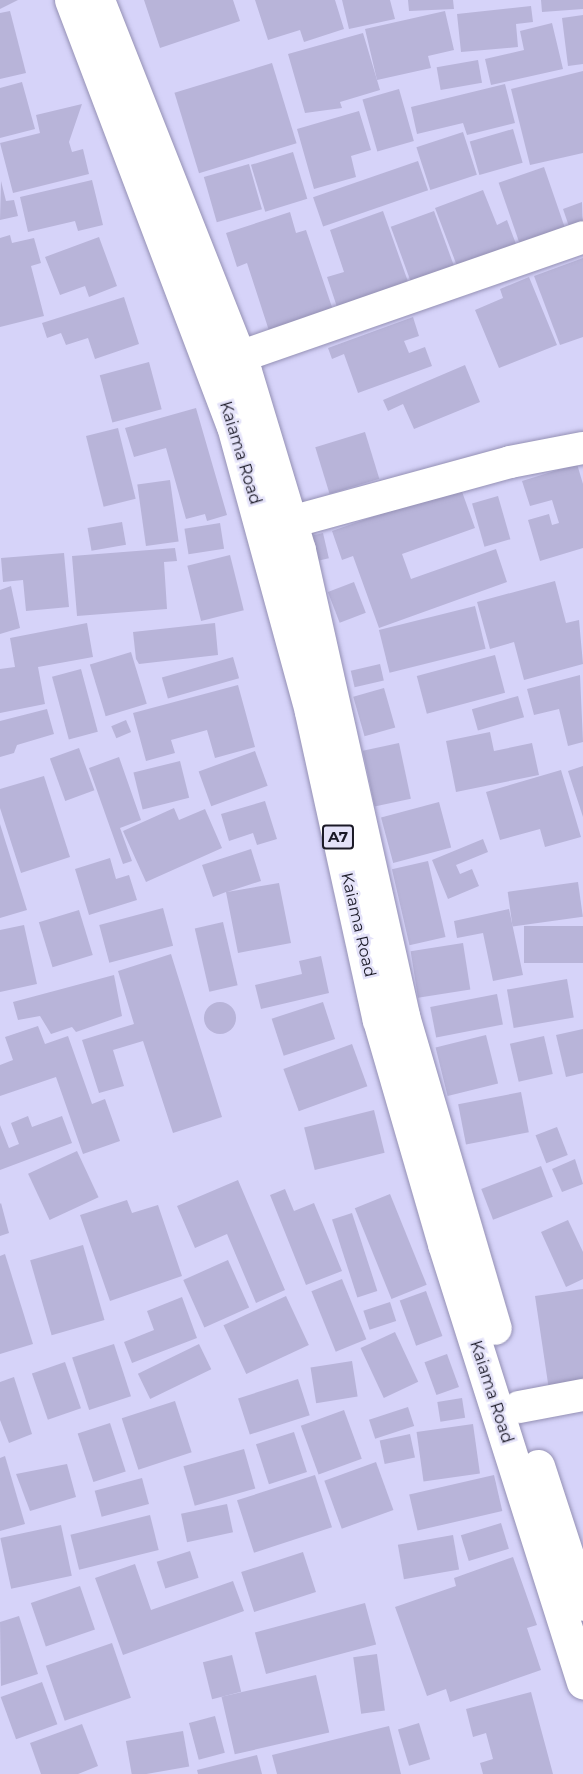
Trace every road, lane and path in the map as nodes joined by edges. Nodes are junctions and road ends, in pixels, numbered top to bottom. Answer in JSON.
{"nodes":[{"id":1,"x":71,"y":0,"type":"edge"},
{"id":2,"x":98,"y":0,"type":"edge"},
{"id":3,"x":583,"y":237,"type":"edge"},
{"id":4,"x":239,"y":357,"type":"junction"},
{"id":5,"x":583,"y":448,"type":"edge"},
{"id":6,"x":291,"y":522,"type":"junction"},
{"id":7,"x":583,"y":1395,"type":"edge"},
{"id":8,"x":519,"y":1407,"type":"junction"},
{"id":9,"x":583,"y":1604,"type":"edge"},
{"id":10,"x":583,"y":1682,"type":"edge"}],
"edges":[{"from":1,"to":10,"type":"highway","name":"Kaiama Road","number":"A7"},
{"from":2,"to":4,"type":"highway","name":"Kaiama Road","number":"A7"},
{"from":3,"to":4,"type":"street"},
{"from":4,"to":6,"type":"highway","name":"Kaiama Road","number":"A7"},
{"from":5,"to":6,"type":"street"},
{"from":6,"to":8,"type":"highway","name":"Kaiama Road","number":"A7"},
{"from":7,"to":8,"type":"street"},
{"from":8,"to":9,"type":"highway","name":"Kaiama Road","number":"A7"}]}
